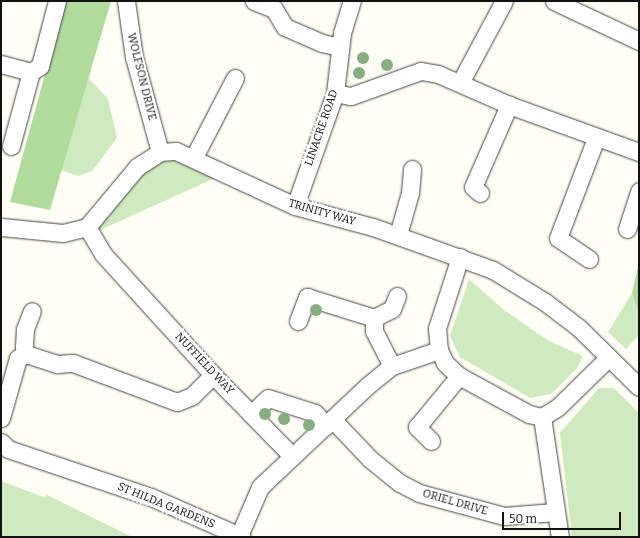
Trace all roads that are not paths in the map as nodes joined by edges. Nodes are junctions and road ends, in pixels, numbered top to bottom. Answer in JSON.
{"nodes":[{"id":1,"x":57,"y":1,"type":"edge"},
{"id":2,"x":126,"y":1,"type":"edge"},
{"id":3,"x":254,"y":1,"type":"edge"},
{"id":4,"x":352,"y":1,"type":"edge"},
{"id":5,"x":504,"y":1,"type":"edge"},
{"id":6,"x":554,"y":1,"type":"edge"},
{"id":7,"x":639,"y":41,"type":"edge"},
{"id":8,"x":340,"y":47,"type":"junction"},
{"id":9,"x":1,"y":64,"type":"edge"},
{"id":10,"x":31,"y":72,"type":"junction"},
{"id":11,"x":235,"y":78,"type":"dead end"},
{"id":12,"x":460,"y":83,"type":"junction"},
{"id":13,"x":335,"y":93,"type":"junction"},
{"id":14,"x":509,"y":105,"type":"junction"},
{"id":15,"x":596,"y":138,"type":"junction"},
{"id":16,"x":11,"y":146,"type":"dead end"},
{"id":17,"x":160,"y":152,"type":"junction"},
{"id":18,"x":639,"y":152,"type":"edge"},
{"id":19,"x":194,"y":157,"type":"junction"},
{"id":20,"x":412,"y":169,"type":"dead end"},
{"id":21,"x":639,"y":191,"type":"edge"},
{"id":22,"x":480,"y":193,"type":"dead end"},
{"id":23,"x":295,"y":206,"type":"junction"},
{"id":24,"x":87,"y":226,"type":"junction"},
{"id":25,"x":1,"y":227,"type":"edge"},
{"id":26,"x":627,"y":229,"type":"dead end"},
{"id":27,"x":398,"y":235,"type":"junction"},
{"id":28,"x":460,"y":258,"type":"junction"},
{"id":29,"x":589,"y":260,"type":"dead end"},
{"id":30,"x":397,"y":296,"type":"dead end"},
{"id":31,"x":32,"y":311,"type":"dead end"},
{"id":32,"x":374,"y":318,"type":"junction"},
{"id":33,"x":298,"y":321,"type":"dead end"},
{"id":34,"x":439,"y":350,"type":"junction"},
{"id":35,"x":26,"y":354,"type":"junction"},
{"id":36,"x":609,"y":357,"type":"junction"},
{"id":37,"x":392,"y":366,"type":"junction"},
{"id":38,"x":213,"y":375,"type":"junction"},
{"id":39,"x":459,"y":376,"type":"junction"},
{"id":40,"x":639,"y":387,"type":"edge"},
{"id":41,"x":251,"y":414,"type":"junction"},
{"id":42,"x":542,"y":416,"type":"junction"},
{"id":43,"x":1,"y":418,"type":"edge"},
{"id":44,"x":329,"y":423,"type":"junction"},
{"id":45,"x":431,"y":441,"type":"dead end"},
{"id":46,"x":1,"y":442,"type":"edge"},
{"id":47,"x":292,"y":456,"type":"junction"},
{"id":48,"x":555,"y":512,"type":"junction"},
{"id":49,"x":241,"y":536,"type":"edge"},
{"id":50,"x":560,"y":537,"type":"edge"}],
"edges":[{"from":1,"to":10,"type":"street"},
{"from":2,"to":17,"type":"street","name":"WOLFSON DRIVE"},
{"from":3,"to":8,"type":"street"},
{"from":4,"to":8,"type":"street","name":"LINACRE ROAD"},
{"from":5,"to":12,"type":"street"},
{"from":6,"to":7,"type":"street"},
{"from":8,"to":13,"type":"street","name":"LINACRE ROAD"},
{"from":9,"to":10,"type":"street"},
{"from":10,"to":16,"type":"street"},
{"from":11,"to":19,"type":"street"},
{"from":12,"to":13,"type":"street"},
{"from":12,"to":14,"type":"street"},
{"from":13,"to":23,"type":"street","name":"LINACRE ROAD"},
{"from":14,"to":15,"type":"street"},
{"from":14,"to":22,"type":"street"},
{"from":15,"to":18,"type":"street"},
{"from":15,"to":29,"type":"street"},
{"from":17,"to":19,"type":"street","name":"TRINITY WAY"},
{"from":17,"to":24,"type":"street"},
{"from":19,"to":23,"type":"street","name":"TRINITY WAY"},
{"from":20,"to":27,"type":"street"},
{"from":21,"to":26,"type":"street"},
{"from":23,"to":27,"type":"street","name":"TRINITY WAY"},
{"from":24,"to":25,"type":"street"},
{"from":24,"to":38,"type":"street","name":"NUFFIELD WAY"},
{"from":27,"to":28,"type":"street","name":"TRINITY WAY"},
{"from":28,"to":34,"type":"street"},
{"from":28,"to":36,"type":"street","name":"TRINITY WAY"},
{"from":30,"to":32,"type":"street"},
{"from":31,"to":35,"type":"street"},
{"from":32,"to":33,"type":"street"},
{"from":32,"to":37,"type":"street"},
{"from":34,"to":37,"type":"street"},
{"from":34,"to":39,"type":"street"},
{"from":35,"to":38,"type":"street"},
{"from":35,"to":43,"type":"street"},
{"from":36,"to":40,"type":"street","name":"TRINITY WAY"},
{"from":36,"to":42,"type":"street"},
{"from":37,"to":44,"type":"street"},
{"from":38,"to":41,"type":"street","name":"NUFFIELD WAY"},
{"from":39,"to":42,"type":"street"},
{"from":39,"to":45,"type":"street"},
{"from":41,"to":44,"type":"street","name":"ORIEL DRIVE"},
{"from":41,"to":47,"type":"street","name":"NUFFIELD WAY"},
{"from":42,"to":48,"type":"street"},
{"from":44,"to":47,"type":"street"},
{"from":44,"to":48,"type":"street","name":"ORIEL DRIVE"},
{"from":46,"to":49,"type":"street","name":"ST HILDA GARDENS"},
{"from":47,"to":49,"type":"street","name":"ST HILDA GARDENS"},
{"from":48,"to":50,"type":"street"}]}
